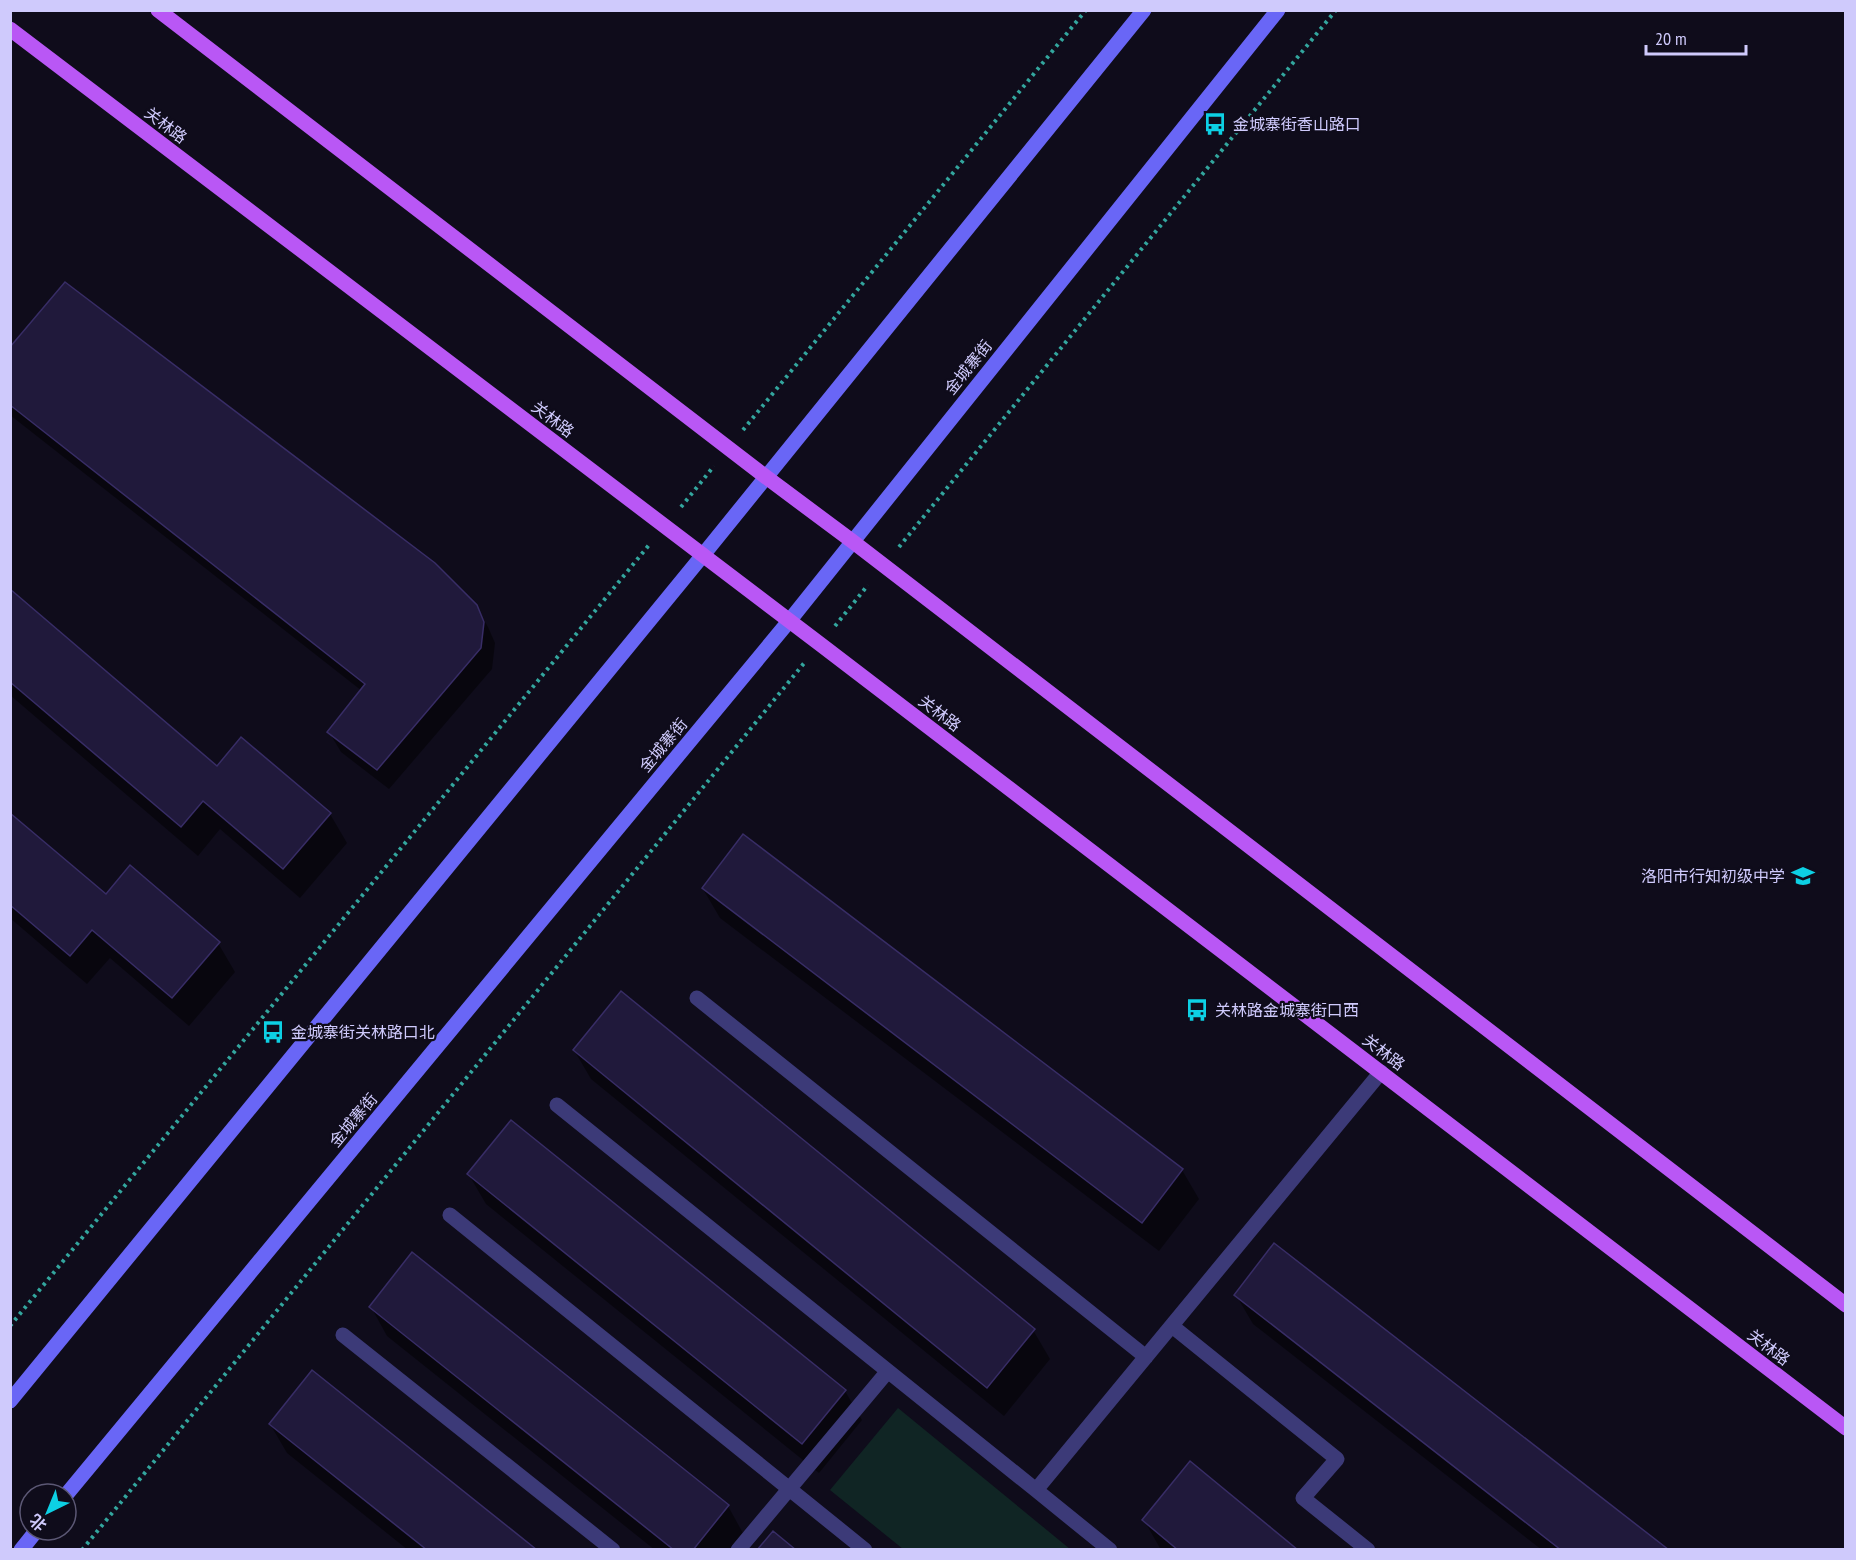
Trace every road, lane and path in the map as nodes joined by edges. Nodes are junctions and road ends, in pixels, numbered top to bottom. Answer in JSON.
{"nodes":[{"id":1,"x":158,"y":10,"type":"edge"},
{"id":2,"x":1086,"y":10,"type":"edge"},
{"id":3,"x":1144,"y":10,"type":"edge"},
{"id":4,"x":1278,"y":10,"type":"edge"},
{"id":5,"x":1336,"y":10,"type":"edge"},
{"id":6,"x":10,"y":29,"type":"edge"},
{"id":7,"x":729,"y":448,"type":"junction"},
{"id":8,"x":766,"y":477,"type":"junction"},
{"id":9,"x":665,"y":526,"type":"junction"},
{"id":10,"x":852,"y":541,"type":"junction"},
{"id":11,"x":703,"y":555,"type":"junction"},
{"id":12,"x":884,"y":565,"type":"junction"},
{"id":13,"x":790,"y":621,"type":"junction"},
{"id":14,"x":820,"y":644,"type":"junction"},
{"id":15,"x":697,"y":998,"type":"dead end"},
{"id":16,"x":1381,"y":1072,"type":"junction"},
{"id":17,"x":557,"y":1105,"type":"dead end"},
{"id":18,"x":450,"y":1215,"type":"dead end"},
{"id":19,"x":1845,"y":1305,"type":"edge"},
{"id":20,"x":10,"y":1326,"type":"edge"},
{"id":21,"x":1172,"y":1326,"type":"junction"},
{"id":22,"x":343,"y":1335,"type":"dead end"},
{"id":23,"x":1146,"y":1357,"type":"junction"},
{"id":24,"x":888,"y":1371,"type":"junction"},
{"id":25,"x":10,"y":1401,"type":"edge"},
{"id":26,"x":1845,"y":1428,"type":"edge"},
{"id":27,"x":77,"y":1482,"type":"edge"},
{"id":28,"x":789,"y":1488,"type":"junction"},
{"id":29,"x":1036,"y":1490,"type":"junction"},
{"id":30,"x":82,"y":1550,"type":"edge"},
{"id":31,"x":613,"y":1550,"type":"edge"},
{"id":32,"x":738,"y":1550,"type":"edge"},
{"id":33,"x":865,"y":1550,"type":"edge"},
{"id":34,"x":1110,"y":1550,"type":"edge"},
{"id":35,"x":1368,"y":1550,"type":"edge"}],
"edges":[{"from":1,"to":7,"type":"main road"},
{"from":2,"to":7,"type":"path"},
{"from":3,"to":8,"type":"main road"},
{"from":4,"to":10,"type":"main road","name":"金城寨街"},
{"from":5,"to":12,"type":"path"},
{"from":6,"to":9,"type":"main road","name":"关林路"},
{"from":7,"to":8,"type":"main road"},
{"from":7,"to":9,"type":"path"},
{"from":8,"to":10,"type":"main road"},
{"from":8,"to":11,"type":"main road"},
{"from":9,"to":11,"type":"main road","name":"关林路"},
{"from":9,"to":20,"type":"path"},
{"from":10,"to":12,"type":"main road"},
{"from":10,"to":13,"type":"main road","name":"金城寨街"},
{"from":11,"to":13,"type":"main road","name":"关林路"},
{"from":11,"to":25,"type":"main road"},
{"from":12,"to":14,"type":"path"},
{"from":12,"to":19,"type":"main road"},
{"from":13,"to":14,"type":"main road","name":"关林路"},
{"from":13,"to":27,"type":"main road","name":"金城寨街"},
{"from":14,"to":16,"type":"main road","name":"关林路"},
{"from":14,"to":30,"type":"path"},
{"from":15,"to":23,"type":"lane"},
{"from":16,"to":21,"type":"lane"},
{"from":16,"to":26,"type":"main road","name":"关林路"},
{"from":17,"to":24,"type":"lane"},
{"from":18,"to":28,"type":"lane"},
{"from":21,"to":23,"type":"lane"},
{"from":21,"to":35,"type":"lane"},
{"from":22,"to":31,"type":"lane"},
{"from":23,"to":29,"type":"lane"},
{"from":24,"to":28,"type":"lane"},
{"from":24,"to":29,"type":"lane"},
{"from":28,"to":32,"type":"lane"},
{"from":28,"to":33,"type":"lane"},
{"from":29,"to":34,"type":"lane"}]}
